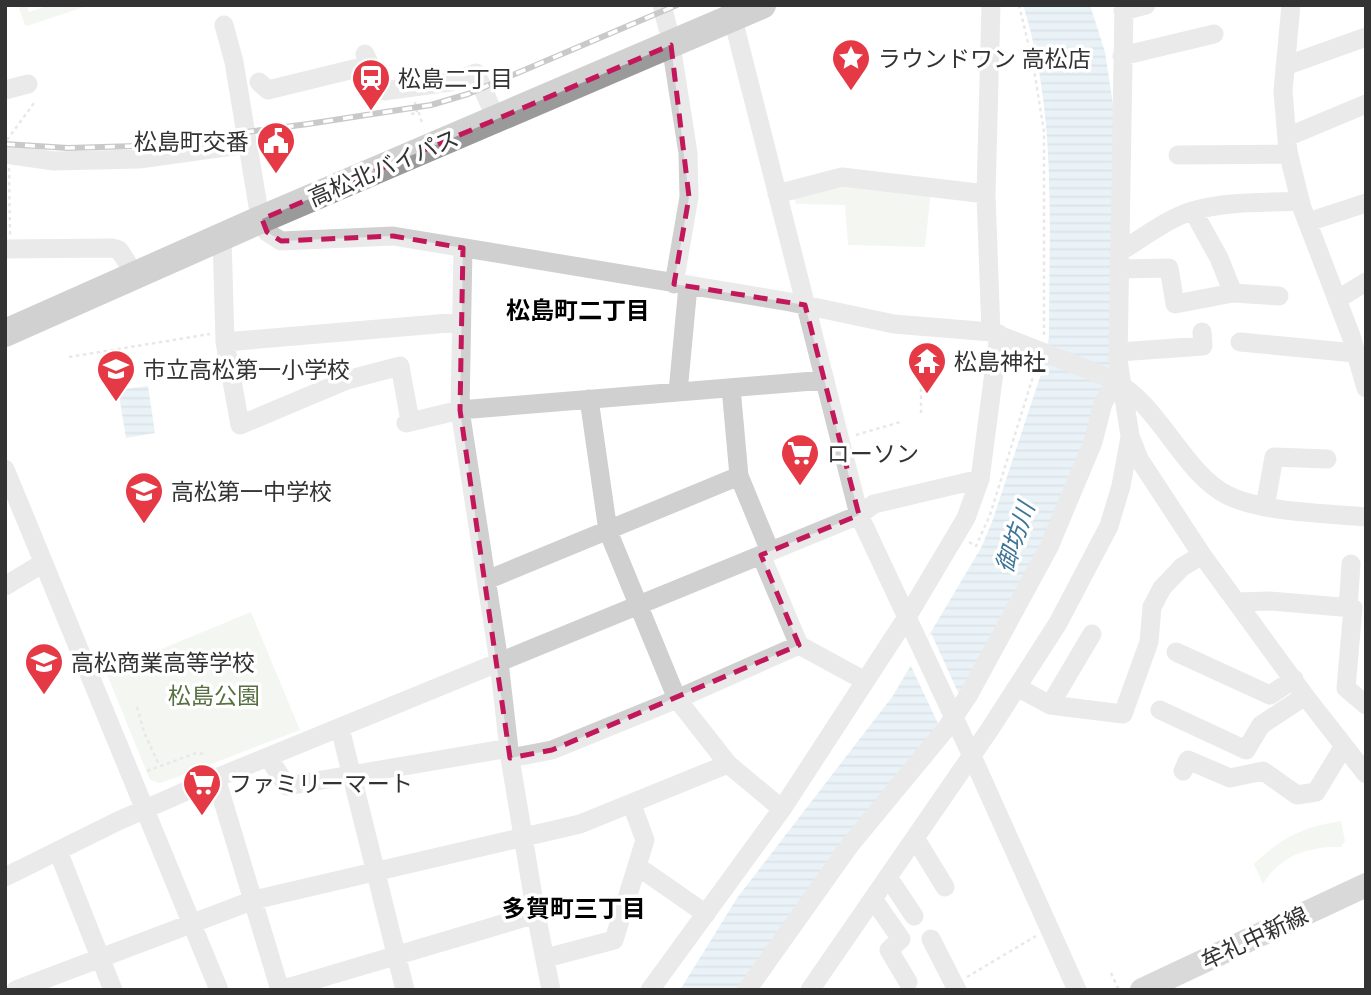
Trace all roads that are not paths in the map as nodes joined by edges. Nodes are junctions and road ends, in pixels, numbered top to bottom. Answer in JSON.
{"nodes":[{"id":1,"x":762,"y":5,"type":"edge"},
{"id":2,"x":992,"y":5,"type":"edge"},
{"id":3,"x":1146,"y":5,"type":"edge"},
{"id":4,"x":1291,"y":5,"type":"edge"},
{"id":5,"x":1124,"y":8,"type":"edge"},
{"id":6,"x":729,"y":10,"type":"edge"},
{"id":7,"x":224,"y":24,"type":"dead end"},
{"id":8,"x":667,"y":26,"type":"edge"},
{"id":9,"x":1214,"y":34,"type":"dead end"},
{"id":10,"x":1366,"y":37,"type":"edge"},
{"id":11,"x":1122,"y":56,"type":"junction"},
{"id":12,"x":1285,"y":66,"type":"junction"},
{"id":13,"x":259,"y":82,"type":"dead end"},
{"id":14,"x":5,"y":90,"type":"edge"},
{"id":15,"x":31,"y":93,"type":"road end"},
{"id":16,"x":1366,"y":104,"type":"edge"},
{"id":17,"x":493,"y":113,"type":"junction"},
{"id":18,"x":247,"y":144,"type":"junction"},
{"id":19,"x":1288,"y":145,"type":"junction"},
{"id":20,"x":7,"y":151,"type":"edge"},
{"id":21,"x":1178,"y":155,"type":"dead end"},
{"id":22,"x":777,"y":194,"type":"junction"},
{"id":23,"x":986,"y":194,"type":"junction"},
{"id":24,"x":1300,"y":201,"type":"junction"},
{"id":25,"x":1366,"y":203,"type":"edge"},
{"id":26,"x":1193,"y":211,"type":"junction"},
{"id":27,"x":260,"y":212,"type":"junction"},
{"id":28,"x":1308,"y":222,"type":"junction"},
{"id":29,"x":222,"y":237,"type":"junction"},
{"id":30,"x":463,"y":248,"type":"junction"},
{"id":31,"x":8,"y":249,"type":"edge"},
{"id":32,"x":1121,"y":260,"type":"junction"},
{"id":33,"x":127,"y":262,"type":"junction"},
{"id":34,"x":1366,"y":282,"type":"edge"},
{"id":35,"x":681,"y":285,"type":"junction"},
{"id":36,"x":1233,"y":293,"type":"junction"},
{"id":37,"x":1279,"y":296,"type":"dead end"},
{"id":38,"x":1338,"y":299,"type":"junction"},
{"id":39,"x":805,"y":305,"type":"junction"},
{"id":40,"x":5,"y":315,"type":"edge"},
{"id":41,"x":461,"y":322,"type":"junction"},
{"id":42,"x":1202,"y":332,"type":"dead end"},
{"id":43,"x":5,"y":333,"type":"edge"},
{"id":44,"x":995,"y":333,"type":"junction"},
{"id":45,"x":224,"y":337,"type":"junction"},
{"id":46,"x":1357,"y":338,"type":"edge"},
{"id":47,"x":1240,"y":342,"type":"dead end"},
{"id":48,"x":1119,"y":352,"type":"junction"},
{"id":49,"x":825,"y":380,"type":"junction"},
{"id":50,"x":1114,"y":380,"type":"junction"},
{"id":51,"x":732,"y":388,"type":"junction"},
{"id":52,"x":1366,"y":388,"type":"edge"},
{"id":53,"x":678,"y":392,"type":"junction"},
{"id":54,"x":589,"y":399,"type":"junction"},
{"id":55,"x":460,"y":410,"type":"junction"},
{"id":56,"x":1130,"y":436,"type":"junction"},
{"id":57,"x":1327,"y":459,"type":"dead end"},
{"id":58,"x":5,"y":469,"type":"edge"},
{"id":59,"x":739,"y":476,"type":"junction"},
{"id":60,"x":980,"y":479,"type":"junction"},
{"id":61,"x":1265,"y":507,"type":"junction"},
{"id":62,"x":859,"y":515,"type":"junction"},
{"id":63,"x":1366,"y":517,"type":"edge"},
{"id":64,"x":608,"y":531,"type":"junction"},
{"id":65,"x":766,"y":553,"type":"junction"},
{"id":66,"x":1202,"y":555,"type":"junction"},
{"id":67,"x":43,"y":563,"type":"junction"},
{"id":68,"x":1351,"y":564,"type":"dead end"},
{"id":69,"x":486,"y":580,"type":"junction"},
{"id":70,"x":5,"y":586,"type":"edge"},
{"id":71,"x":1237,"y":602,"type":"junction"},
{"id":72,"x":638,"y":606,"type":"junction"},
{"id":73,"x":1348,"y":608,"type":"junction"},
{"id":74,"x":907,"y":617,"type":"junction"},
{"id":75,"x":1092,"y":635,"type":"dead end"},
{"id":76,"x":799,"y":645,"type":"junction"},
{"id":77,"x":1176,"y":652,"type":"dead end"},
{"id":78,"x":499,"y":662,"type":"junction"},
{"id":79,"x":865,"y":681,"type":"junction"},
{"id":80,"x":1017,"y":687,"type":"junction"},
{"id":81,"x":1299,"y":687,"type":"junction"},
{"id":82,"x":677,"y":699,"type":"junction"},
{"id":83,"x":1050,"y":705,"type":"junction"},
{"id":84,"x":1366,"y":705,"type":"edge"},
{"id":85,"x":1160,"y":710,"type":"dead end"},
{"id":86,"x":953,"y":716,"type":"junction"},
{"id":87,"x":340,"y":728,"type":"junction"},
{"id":88,"x":1344,"y":746,"type":"junction"},
{"id":89,"x":509,"y":753,"type":"junction"},
{"id":90,"x":971,"y":754,"type":"junction"},
{"id":91,"x":268,"y":757,"type":"junction"},
{"id":92,"x":728,"y":764,"type":"junction"},
{"id":93,"x":1183,"y":771,"type":"dead end"},
{"id":94,"x":1366,"y":774,"type":"edge"},
{"id":95,"x":352,"y":775,"type":"junction"},
{"id":96,"x":216,"y":778,"type":"junction"},
{"id":97,"x":632,"y":805,"type":"junction"},
{"id":98,"x":144,"y":810,"type":"junction"},
{"id":99,"x":782,"y":810,"type":"junction"},
{"id":100,"x":523,"y":836,"type":"junction"},
{"id":101,"x":915,"y":838,"type":"junction"},
{"id":102,"x":58,"y":852,"type":"junction"},
{"id":103,"x":636,"y":866,"type":"junction"},
{"id":104,"x":375,"y":871,"type":"junction"},
{"id":105,"x":5,"y":877,"type":"edge"},
{"id":106,"x":888,"y":877,"type":"junction"},
{"id":107,"x":1366,"y":885,"type":"edge"},
{"id":108,"x":945,"y":887,"type":"dead end"},
{"id":109,"x":873,"y":898,"type":"junction"},
{"id":110,"x":254,"y":900,"type":"junction"},
{"id":111,"x":536,"y":914,"type":"junction"},
{"id":112,"x":706,"y":914,"type":"junction"},
{"id":113,"x":914,"y":916,"type":"dead end"},
{"id":114,"x":190,"y":923,"type":"junction"},
{"id":115,"x":930,"y":939,"type":"dead end"},
{"id":116,"x":396,"y":956,"type":"junction"},
{"id":117,"x":101,"y":958,"type":"junction"},
{"id":118,"x":546,"y":958,"type":"junction"},
{"id":119,"x":908,"y":982,"type":"dead end"},
{"id":120,"x":956,"y":987,"type":"edge"},
{"id":121,"x":16,"y":990,"type":"edge"},
{"id":122,"x":113,"y":990,"type":"edge"},
{"id":123,"x":219,"y":990,"type":"edge"},
{"id":124,"x":280,"y":990,"type":"edge"},
{"id":125,"x":405,"y":990,"type":"edge"},
{"id":126,"x":551,"y":990,"type":"edge"},
{"id":127,"x":650,"y":990,"type":"edge"},
{"id":128,"x":747,"y":990,"type":"edge"},
{"id":129,"x":810,"y":990,"type":"edge"},
{"id":130,"x":1077,"y":990,"type":"edge"},
{"id":131,"x":1142,"y":990,"type":"edge"}],
"edges":[{"from":1,"to":6,"type":"highway","name":"高松北バイパス"},
{"from":2,"to":23,"type":"street"},
{"from":3,"to":5,"type":"street"},
{"from":4,"to":12,"type":"street"},
{"from":5,"to":11,"type":"street"},
{"from":6,"to":8,"type":"highway","name":"高松北バイパス"},
{"from":6,"to":22,"type":"street"},
{"from":7,"to":18,"type":"street"},
{"from":8,"to":17,"type":"highway","name":"高松北バイパス"},
{"from":8,"to":35,"type":"street"},
{"from":9,"to":11,"type":"street"},
{"from":10,"to":12,"type":"street"},
{"from":11,"to":32,"type":"street"},
{"from":12,"to":19,"type":"street"},
{"from":13,"to":17,"type":"street"},
{"from":14,"to":15,"type":"street"},
{"from":16,"to":19,"type":"street"},
{"from":17,"to":27,"type":"highway","name":"高松北バイパス"},
{"from":18,"to":20,"type":"street"},
{"from":18,"to":27,"type":"street"},
{"from":19,"to":21,"type":"street"},
{"from":19,"to":24,"type":"street"},
{"from":22,"to":23,"type":"street"},
{"from":22,"to":39,"type":"street"},
{"from":23,"to":44,"type":"street"},
{"from":24,"to":26,"type":"street"},
{"from":24,"to":28,"type":"street"},
{"from":25,"to":28,"type":"street"},
{"from":26,"to":32,"type":"street"},
{"from":26,"to":36,"type":"street"},
{"from":27,"to":29,"type":"highway","name":"高松北バイパス"},
{"from":27,"to":30,"type":"street"},
{"from":27,"to":33,"type":"highway","name":"高松北バイパス"},
{"from":28,"to":38,"type":"street"},
{"from":29,"to":43,"type":"highway","name":"高松北バイパス"},
{"from":29,"to":45,"type":"street"},
{"from":30,"to":35,"type":"street"},
{"from":30,"to":41,"type":"street"},
{"from":31,"to":33,"type":"street"},
{"from":32,"to":36,"type":"street"},
{"from":32,"to":48,"type":"street"},
{"from":33,"to":40,"type":"highway","name":"高松北バイパス"},
{"from":34,"to":38,"type":"street"},
{"from":35,"to":39,"type":"street"},
{"from":35,"to":53,"type":"street"},
{"from":36,"to":37,"type":"street"},
{"from":38,"to":46,"type":"street"},
{"from":39,"to":44,"type":"street"},
{"from":39,"to":49,"type":"street"},
{"from":41,"to":45,"type":"street"},
{"from":41,"to":55,"type":"street"},
{"from":42,"to":48,"type":"street"},
{"from":44,"to":50,"type":"street"},
{"from":44,"to":60,"type":"street"},
{"from":45,"to":55,"type":"street"},
{"from":46,"to":47,"type":"street"},
{"from":46,"to":52,"type":"street"},
{"from":48,"to":50,"type":"street"},
{"from":49,"to":51,"type":"street"},
{"from":49,"to":62,"type":"street"},
{"from":50,"to":56,"type":"street"},
{"from":50,"to":61,"type":"street"},
{"from":50,"to":86,"type":"street"},
{"from":51,"to":53,"type":"street"},
{"from":51,"to":59,"type":"street"},
{"from":53,"to":54,"type":"street"},
{"from":54,"to":55,"type":"street"},
{"from":54,"to":64,"type":"street"},
{"from":55,"to":69,"type":"street"},
{"from":56,"to":66,"type":"street"},
{"from":56,"to":80,"type":"street"},
{"from":57,"to":61,"type":"street"},
{"from":58,"to":67,"type":"street"},
{"from":59,"to":64,"type":"street"},
{"from":59,"to":65,"type":"street"},
{"from":60,"to":62,"type":"street"},
{"from":60,"to":74,"type":"street"},
{"from":61,"to":63,"type":"street"},
{"from":62,"to":65,"type":"street"},
{"from":62,"to":74,"type":"street"},
{"from":64,"to":69,"type":"street"},
{"from":64,"to":72,"type":"street"},
{"from":65,"to":72,"type":"street"},
{"from":65,"to":76,"type":"street"},
{"from":66,"to":71,"type":"street"},
{"from":66,"to":83,"type":"street"},
{"from":67,"to":70,"type":"street"},
{"from":67,"to":98,"type":"street"},
{"from":68,"to":73,"type":"street"},
{"from":69,"to":78,"type":"street"},
{"from":71,"to":73,"type":"street"},
{"from":71,"to":81,"type":"street"},
{"from":72,"to":78,"type":"street"},
{"from":72,"to":82,"type":"street"},
{"from":73,"to":84,"type":"street"},
{"from":74,"to":79,"type":"street"},
{"from":74,"to":86,"type":"street"},
{"from":75,"to":83,"type":"street"},
{"from":76,"to":79,"type":"street"},
{"from":76,"to":82,"type":"street"},
{"from":77,"to":81,"type":"street"},
{"from":78,"to":87,"type":"street"},
{"from":78,"to":89,"type":"street"},
{"from":79,"to":99,"type":"street"},
{"from":80,"to":83,"type":"street"},
{"from":80,"to":90,"type":"street"},
{"from":81,"to":85,"type":"street"},
{"from":81,"to":88,"type":"street"},
{"from":82,"to":89,"type":"street"},
{"from":82,"to":92,"type":"street"},
{"from":86,"to":90,"type":"street"},
{"from":86,"to":128,"type":"street"},
{"from":87,"to":91,"type":"street"},
{"from":87,"to":95,"type":"street"},
{"from":88,"to":93,"type":"street"},
{"from":88,"to":94,"type":"street"},
{"from":89,"to":95,"type":"street"},
{"from":89,"to":100,"type":"street"},
{"from":90,"to":101,"type":"street"},
{"from":90,"to":130,"type":"street"},
{"from":91,"to":95,"type":"street"},
{"from":91,"to":96,"type":"street"},
{"from":92,"to":97,"type":"street"},
{"from":92,"to":99,"type":"street"},
{"from":95,"to":104,"type":"street"},
{"from":96,"to":98,"type":"street"},
{"from":96,"to":110,"type":"street"},
{"from":97,"to":100,"type":"street"},
{"from":97,"to":103,"type":"street"},
{"from":98,"to":102,"type":"street"},
{"from":98,"to":114,"type":"street"},
{"from":99,"to":112,"type":"street"},
{"from":100,"to":104,"type":"street"},
{"from":100,"to":111,"type":"street"},
{"from":101,"to":106,"type":"street"},
{"from":101,"to":108,"type":"street"},
{"from":102,"to":105,"type":"street"},
{"from":102,"to":117,"type":"street"},
{"from":103,"to":112,"type":"street"},
{"from":103,"to":118,"type":"street"},
{"from":104,"to":110,"type":"street"},
{"from":104,"to":116,"type":"street"},
{"from":106,"to":109,"type":"street"},
{"from":106,"to":113,"type":"street"},
{"from":107,"to":131,"type":"main road","name":"牟礼中新線"},
{"from":109,"to":119,"type":"street"},
{"from":109,"to":129,"type":"street"},
{"from":110,"to":114,"type":"street"},
{"from":110,"to":124,"type":"street"},
{"from":111,"to":116,"type":"street"},
{"from":111,"to":118,"type":"street"},
{"from":112,"to":127,"type":"street"},
{"from":114,"to":117,"type":"street"},
{"from":114,"to":123,"type":"street"},
{"from":115,"to":120,"type":"street"},
{"from":116,"to":124,"type":"street"},
{"from":116,"to":125,"type":"street"},
{"from":117,"to":121,"type":"street"},
{"from":117,"to":122,"type":"street"},
{"from":118,"to":126,"type":"street"}]}
